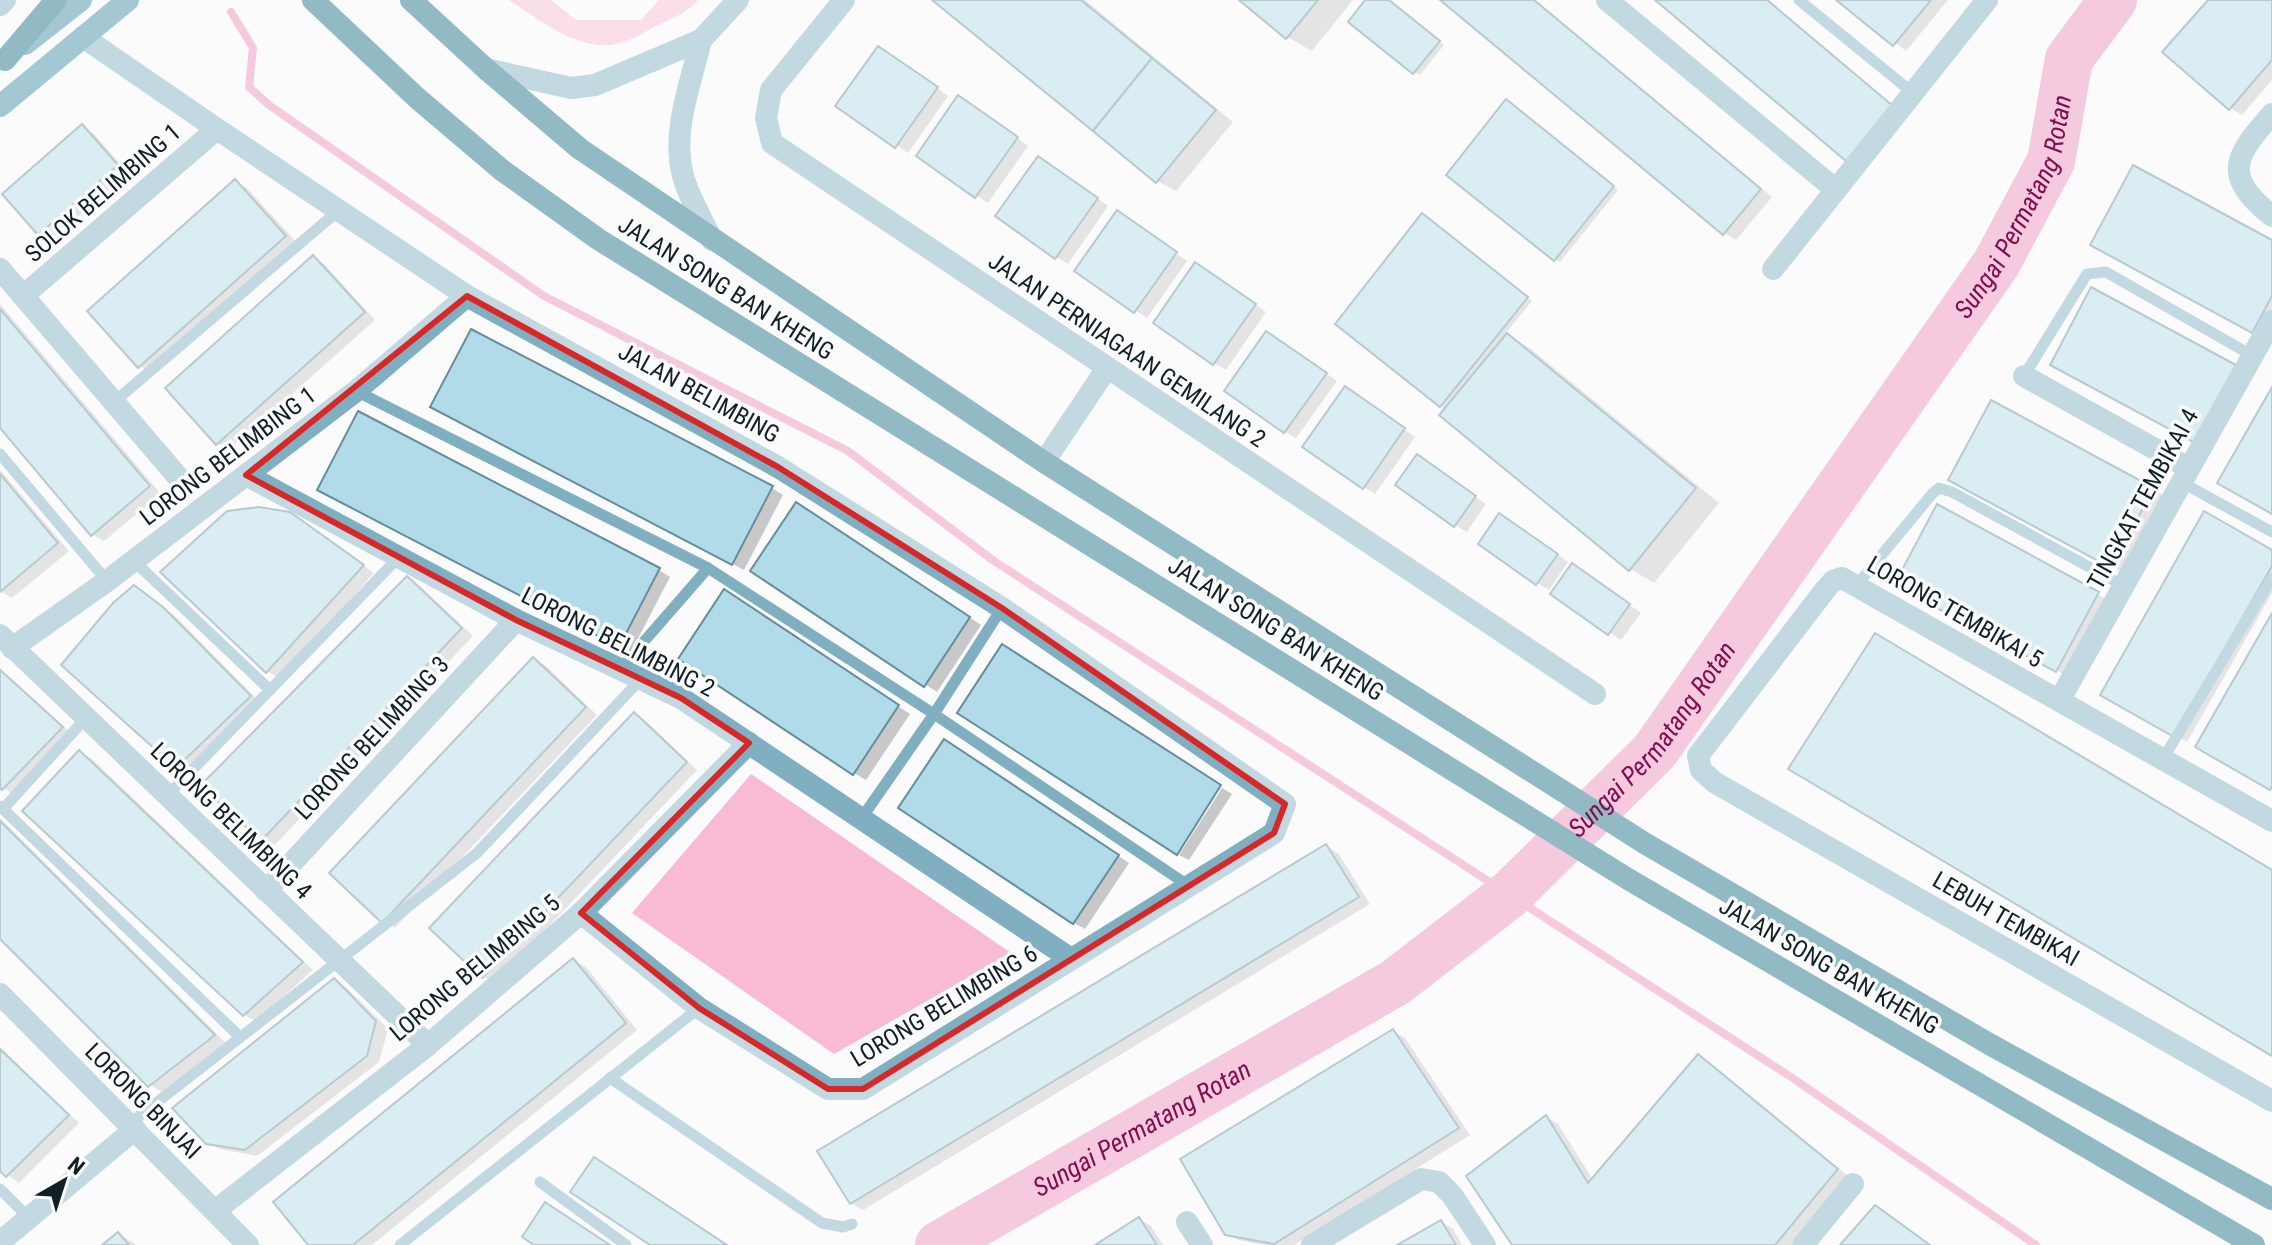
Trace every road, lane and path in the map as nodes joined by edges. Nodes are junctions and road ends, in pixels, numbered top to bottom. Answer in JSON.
{"nodes":[{"id":1,"x":5,"y":0,"type":"edge"},
{"id":2,"x":56,"y":0,"type":"edge"},
{"id":3,"x":81,"y":0,"type":"edge"},
{"id":4,"x":128,"y":0,"type":"edge"},
{"id":5,"x":411,"y":0,"type":"edge"},
{"id":6,"x":738,"y":0,"type":"edge"},
{"id":7,"x":844,"y":0,"type":"edge"},
{"id":8,"x":1607,"y":0,"type":"edge"},
{"id":9,"x":1799,"y":0,"type":"edge"},
{"id":10,"x":1987,"y":0,"type":"edge"},
{"id":11,"x":312,"y":1,"type":"edge"},
{"id":12,"x":0,"y":5,"type":"edge"},
{"id":13,"x":83,"y":37,"type":"junction"},
{"id":14,"x":701,"y":40,"type":"junction"},
{"id":15,"x":3,"y":62,"type":"edge"},
{"id":16,"x":486,"y":69,"type":"junction"},
{"id":17,"x":1913,"y":93,"type":"junction"},
{"id":18,"x":0,"y":106,"type":"edge"},
{"id":19,"x":2272,"y":114,"type":"edge"},
{"id":20,"x":217,"y":129,"type":"junction"},
{"id":21,"x":1836,"y":190,"type":"junction"},
{"id":22,"x":338,"y":211,"type":"junction"},
{"id":23,"x":2272,"y":216,"type":"edge"},
{"id":24,"x":712,"y":240,"type":"junction"},
{"id":25,"x":0,"y":269,"type":"edge"},
{"id":26,"x":1773,"y":269,"type":"dead end"},
{"id":27,"x":23,"y":296,"type":"junction"},
{"id":28,"x":467,"y":296,"type":"junction"},
{"id":29,"x":2272,"y":321,"type":"edge"},
{"id":30,"x":2253,"y":356,"type":"junction"},
{"id":31,"x":1107,"y":368,"type":"junction"},
{"id":32,"x":2024,"y":376,"type":"joint"},
{"id":33,"x":356,"y":391,"type":"junction"},
{"id":34,"x":114,"y":402,"type":"junction"},
{"id":35,"x":0,"y":454,"type":"edge"},
{"id":36,"x":1044,"y":462,"type":"junction"},
{"id":37,"x":246,"y":475,"type":"junction"},
{"id":38,"x":2185,"y":475,"type":"junction"},
{"id":39,"x":178,"y":477,"type":"dead end"},
{"id":40,"x":2272,"y":532,"type":"edge"},
{"id":41,"x":399,"y":557,"type":"junction"},
{"id":42,"x":134,"y":561,"type":"junction"},
{"id":43,"x":708,"y":568,"type":"junction"},
{"id":44,"x":2272,"y":578,"type":"edge"},
{"id":45,"x":107,"y":581,"type":"junction"},
{"id":46,"x":1856,"y":586,"type":"junction"},
{"id":47,"x":2124,"y":586,"type":"junction"},
{"id":48,"x":1002,"y":608,"type":"junction"},
{"id":49,"x":516,"y":620,"type":"junction"},
{"id":50,"x":6,"y":642,"type":"edge"},
{"id":51,"x":620,"y":669,"type":"junction"},
{"id":52,"x":641,"y":679,"type":"junction"},
{"id":53,"x":270,"y":690,"type":"junction"},
{"id":54,"x":1595,"y":694,"type":"dead end"},
{"id":55,"x":2059,"y":701,"type":"junction"},
{"id":56,"x":934,"y":714,"type":"junction"},
{"id":57,"x":86,"y":718,"type":"junction"},
{"id":58,"x":749,"y":743,"type":"junction"},
{"id":59,"x":2163,"y":759,"type":"junction"},
{"id":60,"x":1714,"y":782,"type":"joint"},
{"id":61,"x":167,"y":796,"type":"junction"},
{"id":62,"x":1285,"y":804,"type":"joint"},
{"id":63,"x":2,"y":807,"type":"edge"},
{"id":64,"x":861,"y":819,"type":"junction"},
{"id":65,"x":2272,"y":821,"type":"edge"},
{"id":66,"x":1189,"y":886,"type":"junction"},
{"id":67,"x":266,"y":891,"type":"junction"},
{"id":68,"x":581,"y":913,"type":"junction"},
{"id":69,"x":338,"y":959,"type":"junction"},
{"id":70,"x":1071,"y":959,"type":"junction"},
{"id":71,"x":0,"y":994,"type":"edge"},
{"id":72,"x":699,"y":1008,"type":"junction"},
{"id":73,"x":240,"y":1037,"type":"junction"},
{"id":74,"x":428,"y":1045,"type":"junction"},
{"id":75,"x":610,"y":1078,"type":"junction"},
{"id":76,"x":2272,"y":1101,"type":"edge"},
{"id":77,"x":132,"y":1127,"type":"junction"},
{"id":78,"x":540,"y":1182,"type":"dead end"},
{"id":79,"x":1853,"y":1184,"type":"dead end"},
{"id":80,"x":0,"y":1189,"type":"edge"},
{"id":81,"x":2272,"y":1199,"type":"edge"},
{"id":82,"x":216,"y":1210,"type":"junction"},
{"id":83,"x":29,"y":1218,"type":"junction"},
{"id":84,"x":1187,"y":1222,"type":"dead end"},
{"id":85,"x":852,"y":1224,"type":"dead end"},
{"id":86,"x":0,"y":1242,"type":"edge"},
{"id":87,"x":248,"y":1245,"type":"edge"},
{"id":88,"x":400,"y":1245,"type":"edge"},
{"id":89,"x":626,"y":1245,"type":"edge"},
{"id":90,"x":1202,"y":1245,"type":"edge"},
{"id":91,"x":1312,"y":1245,"type":"edge"},
{"id":92,"x":1485,"y":1245,"type":"edge"},
{"id":93,"x":1803,"y":1245,"type":"edge"},
{"id":94,"x":2254,"y":1245,"type":"edge"}],
"edges":[{"from":1,"to":12,"type":"street"},
{"from":2,"to":15,"type":"main road"},
{"from":3,"to":15,"type":"main road"},
{"from":4,"to":13,"type":"main road"},
{"from":5,"to":16,"type":"main road","name":"JALAN SONG BAN KHENG"},
{"from":6,"to":14,"type":"street"},
{"from":7,"to":31,"type":"street","name":"JALAN PERNIAGAAN GEMILANG 2"},
{"from":8,"to":21,"type":"street"},
{"from":9,"to":17,"type":"lane"},
{"from":10,"to":17,"type":"street"},
{"from":11,"to":94,"type":"main road","name":"JALAN SONG BAN KHENG"},
{"from":13,"to":18,"type":"main road"},
{"from":13,"to":20,"type":"street","name":"JALAN BELIMBING"},
{"from":14,"to":16,"type":"street"},
{"from":14,"to":24,"type":"street"},
{"from":16,"to":24,"type":"main road","name":"JALAN SONG BAN KHENG"},
{"from":17,"to":21,"type":"street"},
{"from":19,"to":23,"type":"street"},
{"from":20,"to":22,"type":"street","name":"JALAN BELIMBING"},
{"from":20,"to":27,"type":"street","name":"SOLOK BELIMBING 1"},
{"from":21,"to":26,"type":"street"},
{"from":22,"to":28,"type":"street","name":"JALAN BELIMBING"},
{"from":22,"to":34,"type":"lane"},
{"from":24,"to":36,"type":"main road","name":"JALAN SONG BAN KHENG"},
{"from":25,"to":27,"type":"street"},
{"from":27,"to":34,"type":"street"},
{"from":28,"to":33,"type":"street","name":"LORONG BELIMBING 1"},
{"from":28,"to":48,"type":"street","name":"JALAN BELIMBING"},
{"from":29,"to":30,"type":"street","name":"TINGKAT TEMBIKAI 4"},
{"from":30,"to":32,"type":"lane"},
{"from":30,"to":38,"type":"street","name":"TINGKAT TEMBIKAI 4"},
{"from":31,"to":36,"type":"street"},
{"from":31,"to":54,"type":"street","name":"JALAN PERNIAGAAN GEMILANG 2"},
{"from":32,"to":38,"type":"street"},
{"from":33,"to":37,"type":"street","name":"LORONG BELIMBING 1"},
{"from":33,"to":43,"type":"lane"},
{"from":34,"to":39,"type":"street"},
{"from":35,"to":45,"type":"lane"},
{"from":36,"to":81,"type":"main road","name":"JALAN SONG BAN KHENG"},
{"from":37,"to":41,"type":"street","name":"LORONG BELIMBING 2"},
{"from":37,"to":42,"type":"street","name":"LORONG BELIMBING 1"},
{"from":38,"to":40,"type":"lane"},
{"from":38,"to":47,"type":"street","name":"TINGKAT TEMBIKAI 4"},
{"from":41,"to":49,"type":"street","name":"LORONG BELIMBING 2"},
{"from":41,"to":53,"type":"lane"},
{"from":42,"to":45,"type":"street","name":"LORONG BELIMBING 1"},
{"from":42,"to":53,"type":"lane"},
{"from":43,"to":51,"type":"lane"},
{"from":43,"to":56,"type":"lane"},
{"from":44,"to":59,"type":"lane"},
{"from":45,"to":50,"type":"street","name":"LORONG BELIMBING 1"},
{"from":46,"to":47,"type":"lane"},
{"from":46,"to":55,"type":"street","name":"LORONG TEMBIKAI 5"},
{"from":46,"to":60,"type":"street","name":"LORONG TEMBIKAI 5"},
{"from":47,"to":55,"type":"street","name":"TINGKAT TEMBIKAI 4"},
{"from":48,"to":56,"type":"lane"},
{"from":48,"to":62,"type":"street","name":"JALAN BELIMBING"},
{"from":49,"to":51,"type":"street","name":"LORONG BELIMBING 2"},
{"from":49,"to":67,"type":"street","name":"LORONG BELIMBING 3"},
{"from":50,"to":57,"type":"street","name":"LORONG BELIMBING 4"},
{"from":51,"to":52,"type":"street","name":"LORONG BELIMBING 2"},
{"from":52,"to":58,"type":"street","name":"LORONG BELIMBING 2"},
{"from":52,"to":69,"type":"lane"},
{"from":53,"to":61,"type":"lane"},
{"from":55,"to":59,"type":"street","name":"LORONG TEMBIKAI 5"},
{"from":56,"to":64,"type":"lane"},
{"from":56,"to":66,"type":"lane"},
{"from":57,"to":61,"type":"street","name":"LORONG BELIMBING 4"},
{"from":57,"to":63,"type":"lane"},
{"from":58,"to":64,"type":"street","name":"LORONG BELIMBING 2"},
{"from":58,"to":68,"type":"street","name":"LORONG BELIMBING 5"},
{"from":59,"to":65,"type":"street","name":"LORONG TEMBIKAI 5"},
{"from":60,"to":76,"type":"street","name":"LEBUH TEMBIKAI"},
{"from":61,"to":67,"type":"street","name":"LORONG BELIMBING 4"},
{"from":62,"to":66,"type":"street","name":"LORONG BELIMBING 6"},
{"from":63,"to":73,"type":"lane"},
{"from":64,"to":70,"type":"street","name":"LORONG BELIMBING 2"},
{"from":66,"to":70,"type":"street","name":"LORONG BELIMBING 6"},
{"from":67,"to":69,"type":"street","name":"LORONG BELIMBING 4"},
{"from":68,"to":72,"type":"street","name":"LORONG BELIMBING 6"},
{"from":68,"to":74,"type":"street","name":"LORONG BELIMBING 5"},
{"from":69,"to":73,"type":"lane"},
{"from":69,"to":74,"type":"street","name":"LORONG BELIMBING 4"},
{"from":70,"to":72,"type":"street","name":"LORONG BELIMBING 6"},
{"from":71,"to":77,"type":"street","name":"LORONG BINJAI"},
{"from":72,"to":75,"type":"lane"},
{"from":73,"to":77,"type":"lane"},
{"from":74,"to":82,"type":"street","name":"LORONG BELIMBING 5"},
{"from":75,"to":85,"type":"lane"},
{"from":75,"to":88,"type":"lane"},
{"from":77,"to":82,"type":"street","name":"LORONG BINJAI"},
{"from":77,"to":83,"type":"street"},
{"from":78,"to":89,"type":"lane"},
{"from":79,"to":93,"type":"street"},
{"from":80,"to":83,"type":"lane"},
{"from":82,"to":87,"type":"street","name":"LORONG BINJAI"},
{"from":83,"to":86,"type":"street"},
{"from":84,"to":90,"type":"street"},
{"from":91,"to":92,"type":"street"}]}
